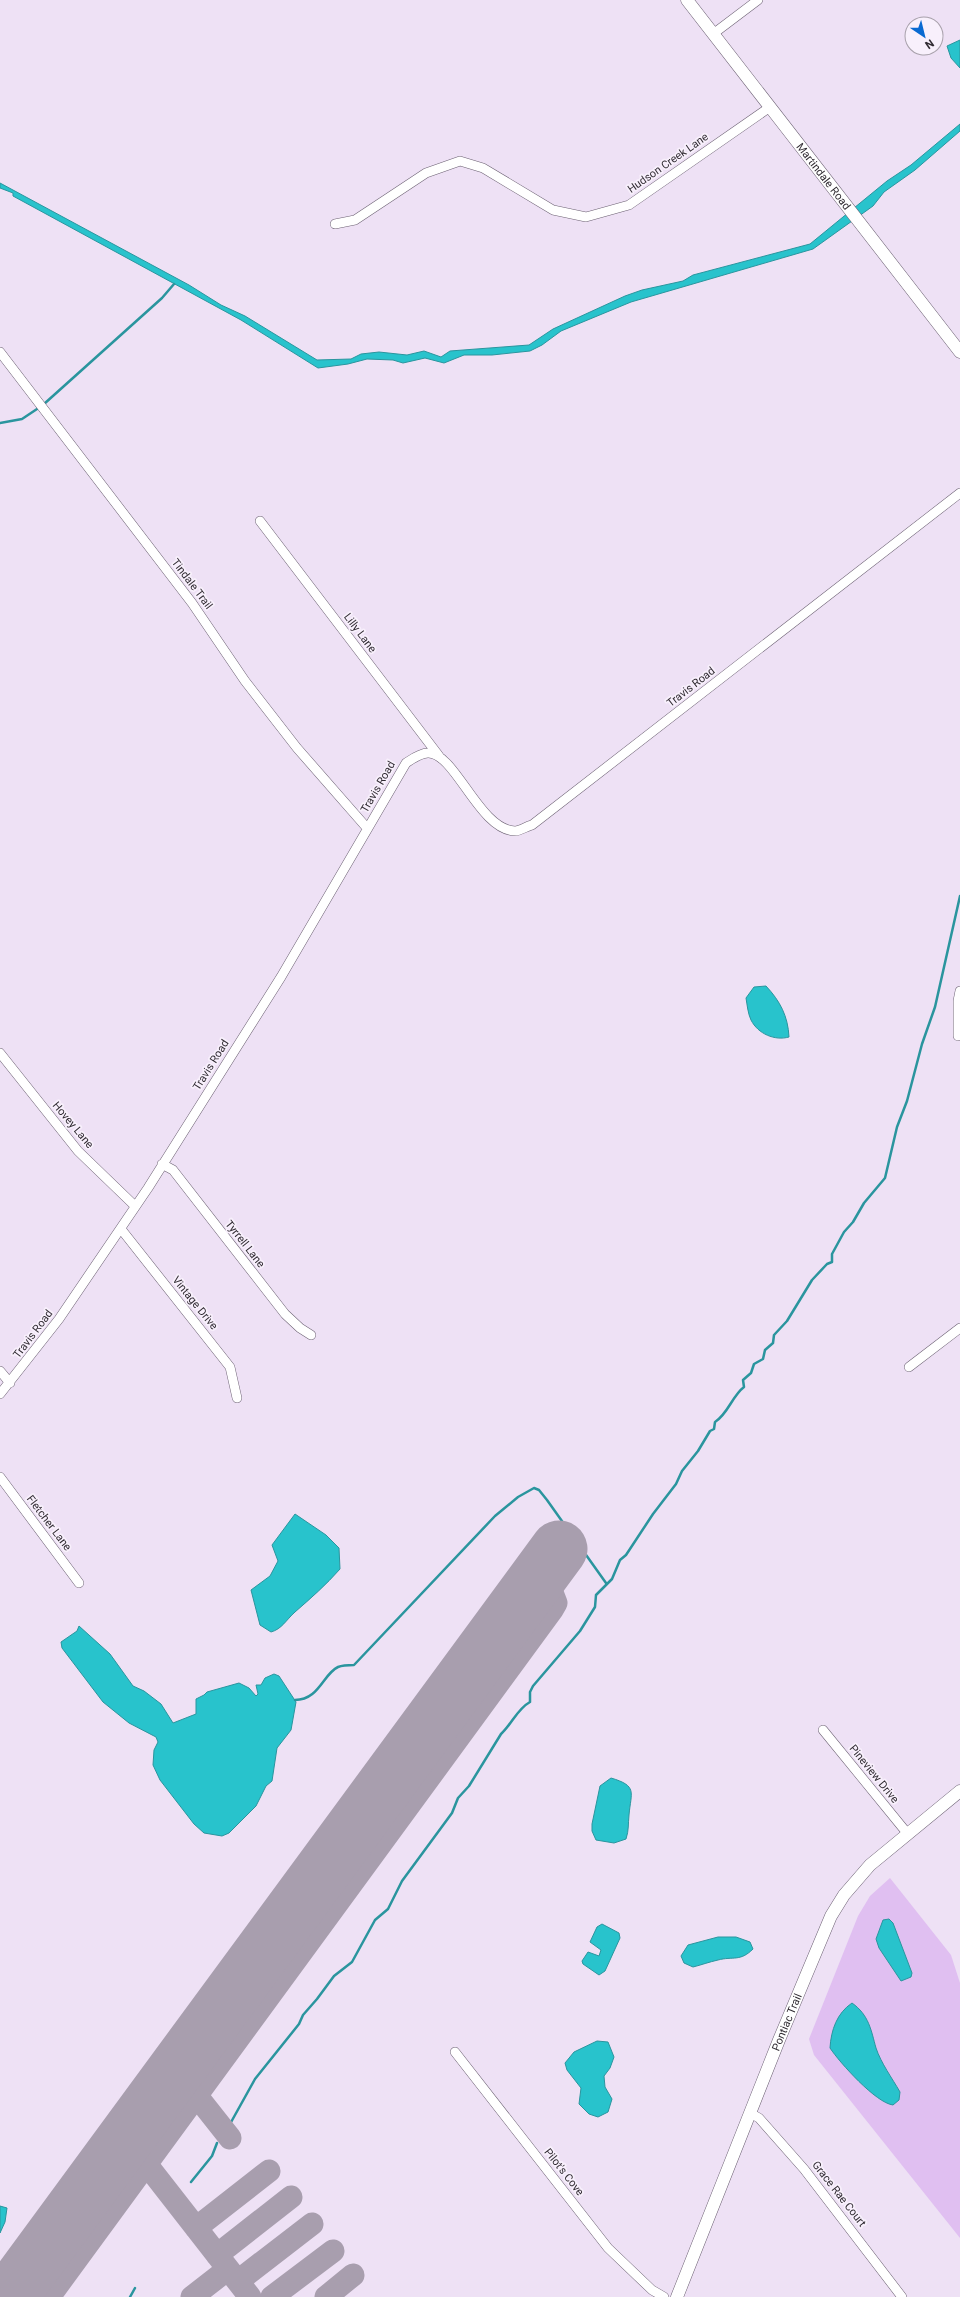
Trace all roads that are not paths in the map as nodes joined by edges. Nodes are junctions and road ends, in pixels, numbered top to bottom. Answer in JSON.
{"nodes":[{"id":1,"x":687,"y":0,"type":"edge"},
{"id":2,"x":758,"y":0,"type":"edge"},
{"id":3,"x":713,"y":34,"type":"junction"},
{"id":4,"x":770,"y":106,"type":"junction"},
{"id":5,"x":335,"y":224,"type":"dead end"},
{"id":6,"x":0,"y":352,"type":"edge"},
{"id":7,"x":960,"y":352,"type":"edge"},
{"id":8,"x":960,"y":493,"type":"edge"},
{"id":9,"x":260,"y":521,"type":"dead end"},
{"id":10,"x":441,"y":759,"type":"junction"},
{"id":11,"x":367,"y":828,"type":"junction"},
{"id":12,"x":960,"y":991,"type":"edge"},
{"id":13,"x":958,"y":1036,"type":"dead end"},
{"id":14,"x":0,"y":1053,"type":"edge"},
{"id":15,"x":162,"y":1164,"type":"junction"},
{"id":16,"x":135,"y":1206,"type":"junction"},
{"id":17,"x":121,"y":1229,"type":"junction"},
{"id":18,"x":960,"y":1328,"type":"edge"},
{"id":19,"x":311,"y":1335,"type":"dead end"},
{"id":20,"x":909,"y":1367,"type":"dead end"},
{"id":21,"x":0,"y":1371,"type":"edge"},
{"id":22,"x":10,"y":1383,"type":"junction"},
{"id":23,"x":0,"y":1394,"type":"edge"},
{"id":24,"x":238,"y":1398,"type":"dead end"},
{"id":25,"x":0,"y":1477,"type":"edge"},
{"id":26,"x":79,"y":1583,"type":"dead end"},
{"id":27,"x":823,"y":1730,"type":"dead end"},
{"id":28,"x":960,"y":1792,"type":"edge"},
{"id":29,"x":907,"y":1833,"type":"junction"},
{"id":30,"x":455,"y":2052,"type":"dead end"},
{"id":31,"x":750,"y":2114,"type":"junction"},
{"id":32,"x":664,"y":2297,"type":"edge"},
{"id":33,"x":677,"y":2297,"type":"edge"},
{"id":34,"x":902,"y":2297,"type":"edge"}],
"edges":[{"from":1,"to":3,"type":"main road","name":"Martindale Road"},
{"from":2,"to":3,"type":"street"},
{"from":3,"to":4,"type":"main road","name":"Martindale Road"},
{"from":4,"to":5,"type":"street","name":"Hudson Creek Lane"},
{"from":4,"to":7,"type":"main road","name":"Martindale Road"},
{"from":6,"to":11,"type":"street","name":"Tindale Trail"},
{"from":8,"to":10,"type":"street","name":"Travis Road"},
{"from":9,"to":10,"type":"street","name":"Lilly Lane"},
{"from":10,"to":11,"type":"street","name":"Travis Road"},
{"from":11,"to":15,"type":"street","name":"Travis Road"},
{"from":12,"to":13,"type":"street"},
{"from":14,"to":16,"type":"street","name":"Hovey Lane"},
{"from":15,"to":16,"type":"street","name":"Travis Road"},
{"from":15,"to":19,"type":"street","name":"Tyrrell Lane"},
{"from":16,"to":17,"type":"street","name":"Travis Road"},
{"from":17,"to":22,"type":"street","name":"Travis Road"},
{"from":17,"to":24,"type":"street","name":"Vintage Drive"},
{"from":18,"to":20,"type":"street"},
{"from":21,"to":22,"type":"street"},
{"from":22,"to":23,"type":"street","name":"Travis Road"},
{"from":25,"to":26,"type":"street","name":"Fletcher Lane"},
{"from":27,"to":29,"type":"street","name":"Pineview Drive"},
{"from":28,"to":29,"type":"main road","name":"Pontiac Trail"},
{"from":29,"to":31,"type":"main road","name":"Pontiac Trail"},
{"from":30,"to":32,"type":"street","name":"Pilot's Cove"},
{"from":31,"to":33,"type":"main road","name":"Pontiac Trail"},
{"from":31,"to":34,"type":"street","name":"Grace Rae Court"}]}
